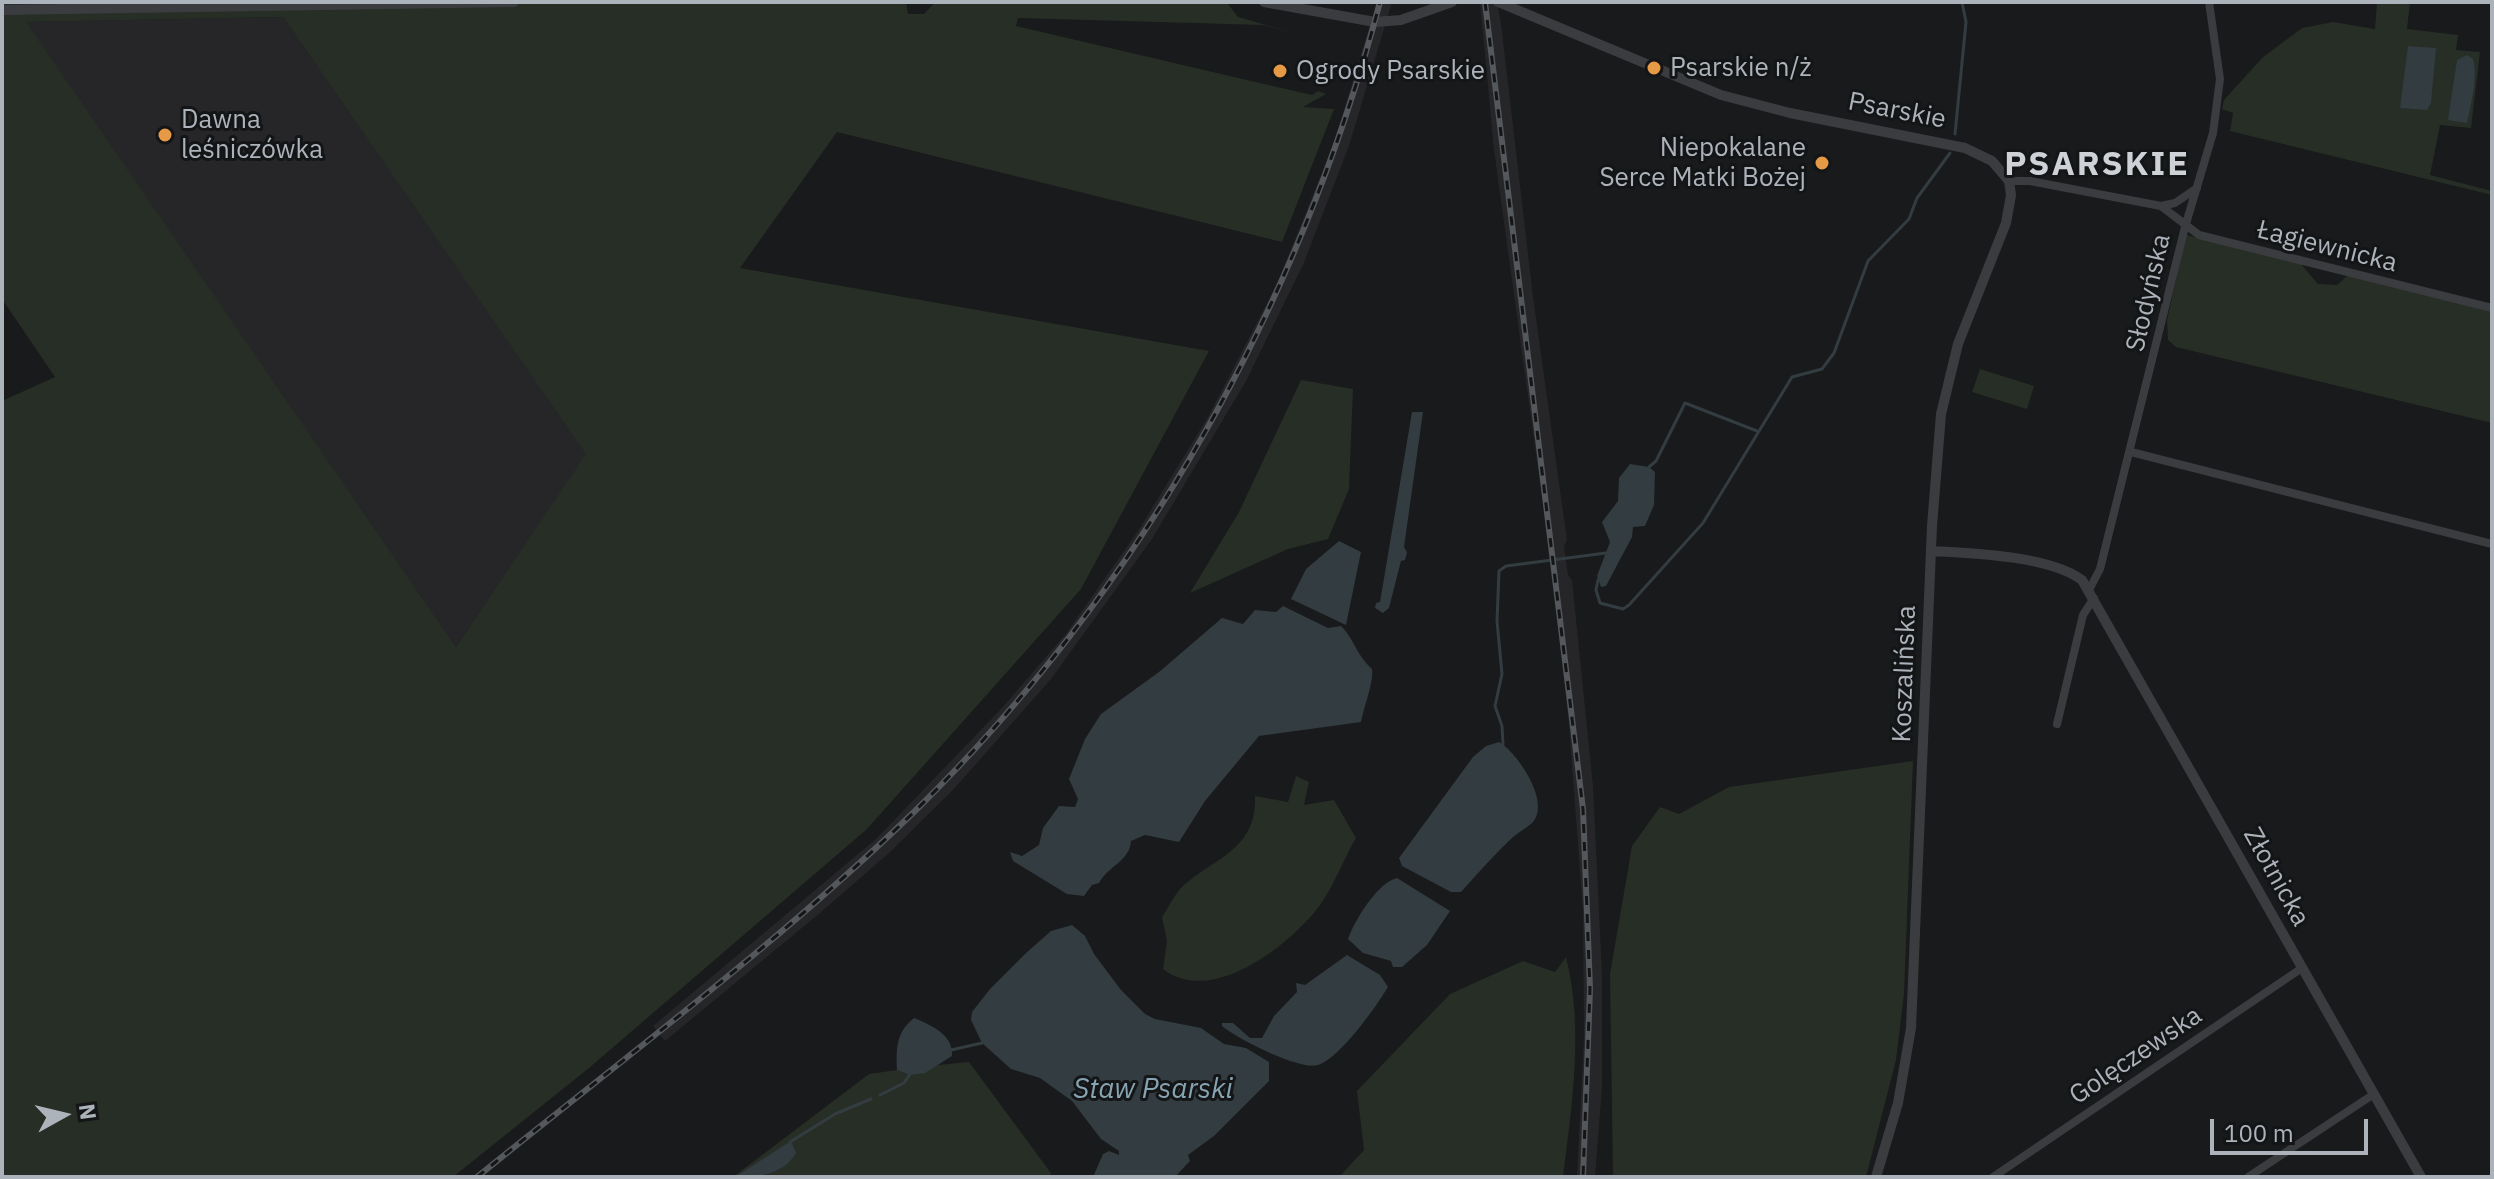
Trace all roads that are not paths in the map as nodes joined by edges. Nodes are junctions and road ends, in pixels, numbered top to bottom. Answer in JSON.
{"nodes":[{"id":1,"x":514,"y":2,"type":"edge"},
{"id":2,"x":1264,"y":2,"type":"edge"},
{"id":3,"x":1452,"y":2,"type":"edge"},
{"id":4,"x":1498,"y":2,"type":"edge"},
{"id":5,"x":2209,"y":2,"type":"edge"},
{"id":6,"x":66,"y":5,"type":"edge"},
{"id":7,"x":2,"y":10,"type":"edge"},
{"id":8,"x":2009,"y":181,"type":"junction"},
{"id":9,"x":2197,"y":187,"type":"junction"},
{"id":10,"x":2161,"y":206,"type":"junction"},
{"id":11,"x":2185,"y":227,"type":"junction"},
{"id":12,"x":2492,"y":308,"type":"edge"},
{"id":13,"x":2131,"y":452,"type":"junction"},
{"id":14,"x":2492,"y":544,"type":"edge"},
{"id":15,"x":1931,"y":551,"type":"junction"},
{"id":16,"x":2092,"y":594,"type":"junction"},
{"id":17,"x":2057,"y":724,"type":"dead end"},
{"id":18,"x":2302,"y":968,"type":"junction"},
{"id":19,"x":2374,"y":1094,"type":"junction"},
{"id":20,"x":1876,"y":1177,"type":"edge"},
{"id":21,"x":1993,"y":1177,"type":"edge"},
{"id":22,"x":2248,"y":1177,"type":"edge"},
{"id":23,"x":2421,"y":1177,"type":"edge"}],
"edges":[{"from":1,"to":6,"type":"street"},
{"from":2,"to":3,"type":"street"},
{"from":4,"to":8,"type":"street","name":"Psarskie"},
{"from":5,"to":9,"type":"street","name":"Słodyńska"},
{"from":6,"to":7,"type":"street"},
{"from":8,"to":10,"type":"street"},
{"from":8,"to":15,"type":"street","name":"Koszalińska"},
{"from":9,"to":10,"type":"street"},
{"from":9,"to":11,"type":"street","name":"Słodyńska"},
{"from":10,"to":11,"type":"street","name":"Łagiewnicka"},
{"from":11,"to":12,"type":"street","name":"Łagiewnicka"},
{"from":11,"to":13,"type":"street","name":"Słodyńska"},
{"from":13,"to":14,"type":"street"},
{"from":13,"to":16,"type":"street","name":"Słodyńska"},
{"from":15,"to":16,"type":"street","name":"Złotnicka"},
{"from":15,"to":20,"type":"street","name":"Koszalińska"},
{"from":16,"to":17,"type":"street"},
{"from":16,"to":18,"type":"street","name":"Złotnicka"},
{"from":18,"to":19,"type":"street","name":"Złotnicka"},
{"from":18,"to":21,"type":"street","name":"Golęczewska"},
{"from":19,"to":22,"type":"street"},
{"from":19,"to":23,"type":"street","name":"Złotnicka"}]}
